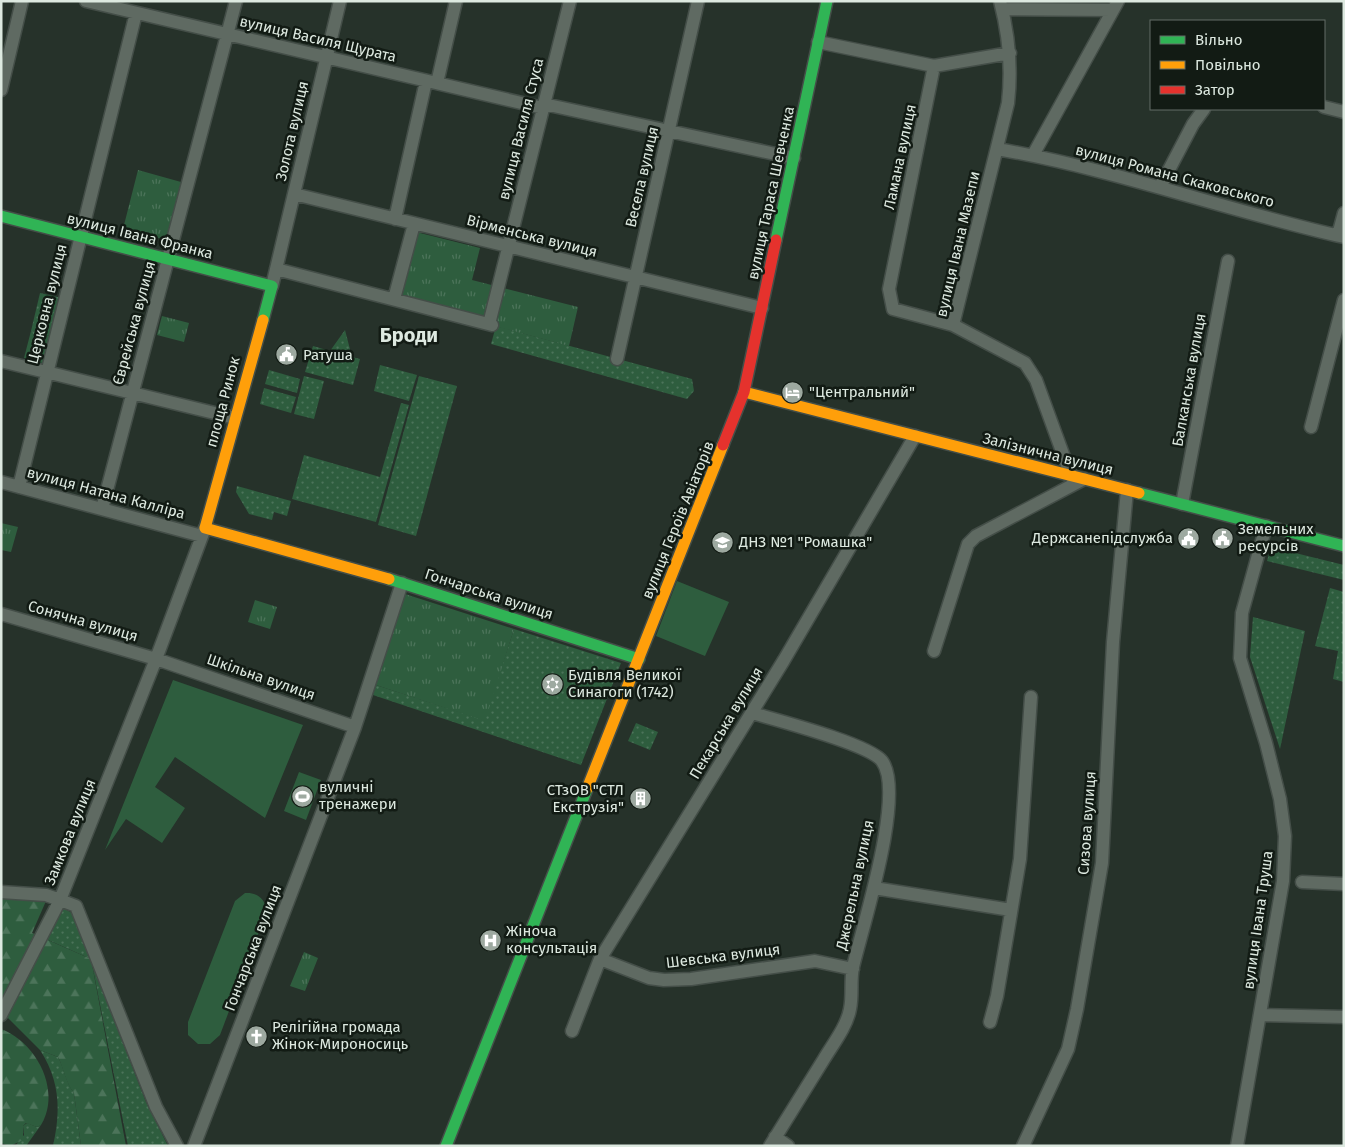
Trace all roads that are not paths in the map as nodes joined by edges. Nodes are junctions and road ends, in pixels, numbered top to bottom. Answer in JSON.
{"nodes":[{"id":1,"x":22,"y":1,"type":"edge"},
{"id":2,"x":86,"y":1,"type":"edge"},
{"id":3,"x":236,"y":1,"type":"edge"},
{"id":4,"x":340,"y":1,"type":"edge"},
{"id":5,"x":456,"y":1,"type":"edge"},
{"id":6,"x":570,"y":1,"type":"edge"},
{"id":7,"x":698,"y":1,"type":"edge"},
{"id":8,"x":827,"y":1,"type":"edge"},
{"id":9,"x":1001,"y":5,"type":"edge"},
{"id":10,"x":1116,"y":6,"type":"edge"},
{"id":11,"x":136,"y":13,"type":"junction"},
{"id":12,"x":227,"y":34,"type":"junction"},
{"id":13,"x":818,"y":42,"type":"junction"},
{"id":14,"x":1010,"y":53,"type":"junction"},
{"id":15,"x":326,"y":58,"type":"junction"},
{"id":16,"x":934,"y":66,"type":"junction"},
{"id":17,"x":432,"y":82,"type":"junction"},
{"id":18,"x":1,"y":90,"type":"edge"},
{"id":19,"x":544,"y":106,"type":"junction"},
{"id":20,"x":1325,"y":107,"type":"edge"},
{"id":21,"x":1203,"y":110,"type":"edge"},
{"id":22,"x":1344,"y":112,"type":"edge"},
{"id":23,"x":669,"y":132,"type":"junction"},
{"id":24,"x":997,"y":149,"type":"junction"},
{"id":25,"x":1032,"y":155,"type":"junction"},
{"id":26,"x":794,"y":158,"type":"junction"},
{"id":27,"x":1160,"y":186,"type":"junction"},
{"id":28,"x":294,"y":194,"type":"junction"},
{"id":29,"x":1344,"y":213,"type":"edge"},
{"id":30,"x":1,"y":216,"type":"edge"},
{"id":31,"x":395,"y":219,"type":"junction"},
{"id":32,"x":414,"y":224,"type":"junction"},
{"id":33,"x":80,"y":236,"type":"junction"},
{"id":34,"x":1341,"y":236,"type":"edge"},
{"id":35,"x":508,"y":247,"type":"junction"},
{"id":36,"x":168,"y":259,"type":"junction"},
{"id":37,"x":1228,"y":261,"type":"dead end"},
{"id":38,"x":276,"y":269,"type":"junction"},
{"id":39,"x":636,"y":278,"type":"junction"},
{"id":40,"x":272,"y":286,"type":"junction"},
{"id":41,"x":394,"y":300,"type":"junction"},
{"id":42,"x":1344,"y":300,"type":"edge"},
{"id":43,"x":762,"y":308,"type":"junction"},
{"id":44,"x":953,"y":325,"type":"junction"},
{"id":45,"x":617,"y":359,"type":"dead end"},
{"id":46,"x":1,"y":361,"type":"edge"},
{"id":47,"x":47,"y":372,"type":"junction"},
{"id":48,"x":133,"y":392,"type":"junction"},
{"id":49,"x":744,"y":392,"type":"junction"},
{"id":50,"x":235,"y":418,"type":"junction"},
{"id":51,"x":1311,"y":427,"type":"dead end"},
{"id":52,"x":915,"y":436,"type":"junction"},
{"id":53,"x":1071,"y":476,"type":"junction"},
{"id":54,"x":1084,"y":479,"type":"junction"},
{"id":55,"x":1,"y":482,"type":"edge"},
{"id":56,"x":19,"y":487,"type":"junction"},
{"id":57,"x":1127,"y":490,"type":"junction"},
{"id":58,"x":1182,"y":504,"type":"junction"},
{"id":59,"x":102,"y":509,"type":"junction"},
{"id":60,"x":1266,"y":526,"type":"junction"},
{"id":61,"x":203,"y":532,"type":"junction"},
{"id":62,"x":1344,"y":546,"type":"edge"},
{"id":63,"x":402,"y":583,"type":"junction"},
{"id":64,"x":1,"y":614,"type":"edge"},
{"id":65,"x":934,"y":651,"type":"dead end"},
{"id":66,"x":639,"y":658,"type":"junction"},
{"id":67,"x":156,"y":660,"type":"junction"},
{"id":68,"x":1031,"y":697,"type":"dead end"},
{"id":69,"x":752,"y":713,"type":"junction"},
{"id":70,"x":355,"y":727,"type":"junction"},
{"id":71,"x":1302,"y":882,"type":"dead end"},
{"id":72,"x":1344,"y":884,"type":"edge"},
{"id":73,"x":874,"y":888,"type":"junction"},
{"id":74,"x":1,"y":892,"type":"edge"},
{"id":75,"x":60,"y":900,"type":"junction"},
{"id":76,"x":1011,"y":910,"type":"junction"},
{"id":77,"x":600,"y":959,"type":"junction"},
{"id":78,"x":853,"y":969,"type":"junction"},
{"id":79,"x":1,"y":1015,"type":"edge"},
{"id":80,"x":1261,"y":1015,"type":"junction"},
{"id":81,"x":1344,"y":1018,"type":"edge"},
{"id":82,"x":990,"y":1022,"type":"dead end"},
{"id":83,"x":572,"y":1031,"type":"dead end"},
{"id":84,"x":773,"y":1142,"type":"edge"},
{"id":85,"x":176,"y":1146,"type":"edge"},
{"id":86,"x":194,"y":1146,"type":"edge"},
{"id":87,"x":446,"y":1146,"type":"edge"},
{"id":88,"x":788,"y":1146,"type":"edge"},
{"id":89,"x":1023,"y":1146,"type":"edge"},
{"id":90,"x":1237,"y":1146,"type":"edge"}],
"edges":[{"from":1,"to":18,"type":"street"},
{"from":2,"to":11,"type":"street","name":"вулиця Василя Щурата"},
{"from":3,"to":12,"type":"street","name":"Єврейська вулиця"},
{"from":4,"to":15,"type":"street","name":"Золота вулиця"},
{"from":5,"to":17,"type":"street"},
{"from":6,"to":19,"type":"street","name":"вулиця Василя Стуса"},
{"from":7,"to":23,"type":"street","name":"Весела вулиця"},
{"from":8,"to":13,"type":"main road","name":"вулиця Тараса Шевченка"},
{"from":9,"to":10,"type":"street"},
{"from":9,"to":14,"type":"street","name":"вулиця Івана Мазепи"},
{"from":10,"to":25,"type":"street"},
{"from":11,"to":12,"type":"street","name":"вулиця Василя Щурата"},
{"from":11,"to":33,"type":"street","name":"Церковна вулиця"},
{"from":12,"to":15,"type":"street","name":"вулиця Василя Щурата"},
{"from":12,"to":36,"type":"street","name":"Єврейська вулиця"},
{"from":13,"to":16,"type":"street"},
{"from":13,"to":26,"type":"main road","name":"вулиця Тараса Шевченка"},
{"from":14,"to":16,"type":"street"},
{"from":14,"to":24,"type":"street","name":"вулиця Івана Мазепи"},
{"from":15,"to":17,"type":"street","name":"вулиця Василя Щурата"},
{"from":15,"to":28,"type":"street","name":"Золота вулиця"},
{"from":16,"to":44,"type":"street","name":"Ламана вулиця"},
{"from":17,"to":19,"type":"street","name":"вулиця Василя Щурата"},
{"from":17,"to":31,"type":"street"},
{"from":19,"to":23,"type":"street","name":"вулиця Василя Щурата"},
{"from":19,"to":35,"type":"street","name":"вулиця Василя Стуса"},
{"from":20,"to":22,"type":"street"},
{"from":21,"to":27,"type":"street"},
{"from":23,"to":26,"type":"street","name":"вулиця Василя Щурата"},
{"from":23,"to":39,"type":"street","name":"Весела вулиця"},
{"from":24,"to":25,"type":"street","name":"вулиця Романа Скаковського"},
{"from":24,"to":44,"type":"street","name":"вулиця Івана Мазепи"},
{"from":25,"to":27,"type":"street","name":"вулиця Романа Скаковського"},
{"from":26,"to":43,"type":"main road","name":"вулиця Тараса Шевченка"},
{"from":27,"to":34,"type":"street","name":"вулиця Романа Скаковського"},
{"from":28,"to":31,"type":"street","name":"Вірменська вулиця"},
{"from":28,"to":38,"type":"street","name":"Золота вулиця"},
{"from":29,"to":34,"type":"street"},
{"from":30,"to":33,"type":"main road","name":"вулиця Івана Франка"},
{"from":31,"to":32,"type":"street","name":"Вірменська вулиця"},
{"from":32,"to":35,"type":"street","name":"Вірменська вулиця"},
{"from":32,"to":41,"type":"street"},
{"from":33,"to":36,"type":"main road","name":"вулиця Івана Франка"},
{"from":33,"to":47,"type":"street","name":"Церковна вулиця"},
{"from":35,"to":39,"type":"street","name":"Вірменська вулиця"},
{"from":35,"to":41,"type":"street","name":"вулиця Василя Стуса"},
{"from":36,"to":40,"type":"main road","name":"вулиця Івана Франка"},
{"from":36,"to":48,"type":"street","name":"Єврейська вулиця"},
{"from":37,"to":58,"type":"street","name":"Балканська вулиця"},
{"from":38,"to":40,"type":"street","name":"Золота вулиця"},
{"from":38,"to":41,"type":"street"},
{"from":39,"to":43,"type":"street","name":"Вірменська вулиця"},
{"from":39,"to":45,"type":"street","name":"Весела вулиця"},
{"from":40,"to":50,"type":"main road","name":"площа Ринок"},
{"from":42,"to":51,"type":"street"},
{"from":43,"to":49,"type":"main road","name":"вулиця Тараса Шевченка"},
{"from":44,"to":53,"type":"street","name":"вулиця Івана Мазепи"},
{"from":46,"to":47,"type":"street"},
{"from":47,"to":48,"type":"street"},
{"from":47,"to":56,"type":"street","name":"Церковна вулиця"},
{"from":48,"to":50,"type":"street"},
{"from":48,"to":59,"type":"street","name":"Єврейська вулиця"},
{"from":49,"to":52,"type":"main road","name":"Залізнична вулиця"},
{"from":49,"to":66,"type":"main road","name":"вулиця Героїв Авіаторів"},
{"from":50,"to":61,"type":"main road","name":"площа Ринок"},
{"from":52,"to":53,"type":"main road","name":"Залізнична вулиця"},
{"from":52,"to":69,"type":"street","name":"Пекарська вулиця"},
{"from":53,"to":54,"type":"main road","name":"Залізнична вулиця"},
{"from":54,"to":57,"type":"main road","name":"Залізнична вулиця"},
{"from":54,"to":65,"type":"street"},
{"from":55,"to":56,"type":"street","name":"вулиця Натана Калліра"},
{"from":56,"to":59,"type":"street","name":"вулиця Натана Калліра"},
{"from":57,"to":58,"type":"main road","name":"Залізнична вулиця"},
{"from":57,"to":89,"type":"street","name":"Сизова вулиця"},
{"from":58,"to":60,"type":"main road","name":"Залізнична вулиця"},
{"from":59,"to":61,"type":"street","name":"вулиця Натана Калліра"},
{"from":60,"to":62,"type":"main road","name":"Залізнична вулиця"},
{"from":60,"to":80,"type":"street","name":"вулиця Івана Труша"},
{"from":61,"to":63,"type":"main road"},
{"from":61,"to":67,"type":"street","name":"площа Ринок"},
{"from":63,"to":66,"type":"main road","name":"Гончарська вулиця"},
{"from":63,"to":70,"type":"street","name":"Гончарська вулиця"},
{"from":64,"to":67,"type":"street","name":"Сонячна вулиця"},
{"from":66,"to":87,"type":"main road"},
{"from":67,"to":70,"type":"street","name":"Шкільна вулиця"},
{"from":67,"to":75,"type":"street","name":"Замкова вулиця"},
{"from":68,"to":76,"type":"street"},
{"from":69,"to":73,"type":"street","name":"Джерельна вулиця"},
{"from":69,"to":77,"type":"street","name":"Пекарська вулиця"},
{"from":70,"to":86,"type":"street","name":"Гончарська вулиця"},
{"from":71,"to":72,"type":"street"},
{"from":73,"to":76,"type":"street"},
{"from":73,"to":78,"type":"street","name":"Джерельна вулиця"},
{"from":74,"to":75,"type":"street"},
{"from":75,"to":79,"type":"street"},
{"from":75,"to":85,"type":"street","name":"Замкова вулиця"},
{"from":76,"to":82,"type":"street"},
{"from":77,"to":78,"type":"street","name":"Шевська вулиця"},
{"from":77,"to":83,"type":"street","name":"Пекарська вулиця"},
{"from":78,"to":84,"type":"street","name":"Джерельна вулиця"},
{"from":80,"to":81,"type":"street"},
{"from":80,"to":90,"type":"street","name":"вулиця Івана Труша"},
{"from":84,"to":88,"type":"street","name":"Джерельна вулиця"}]}
